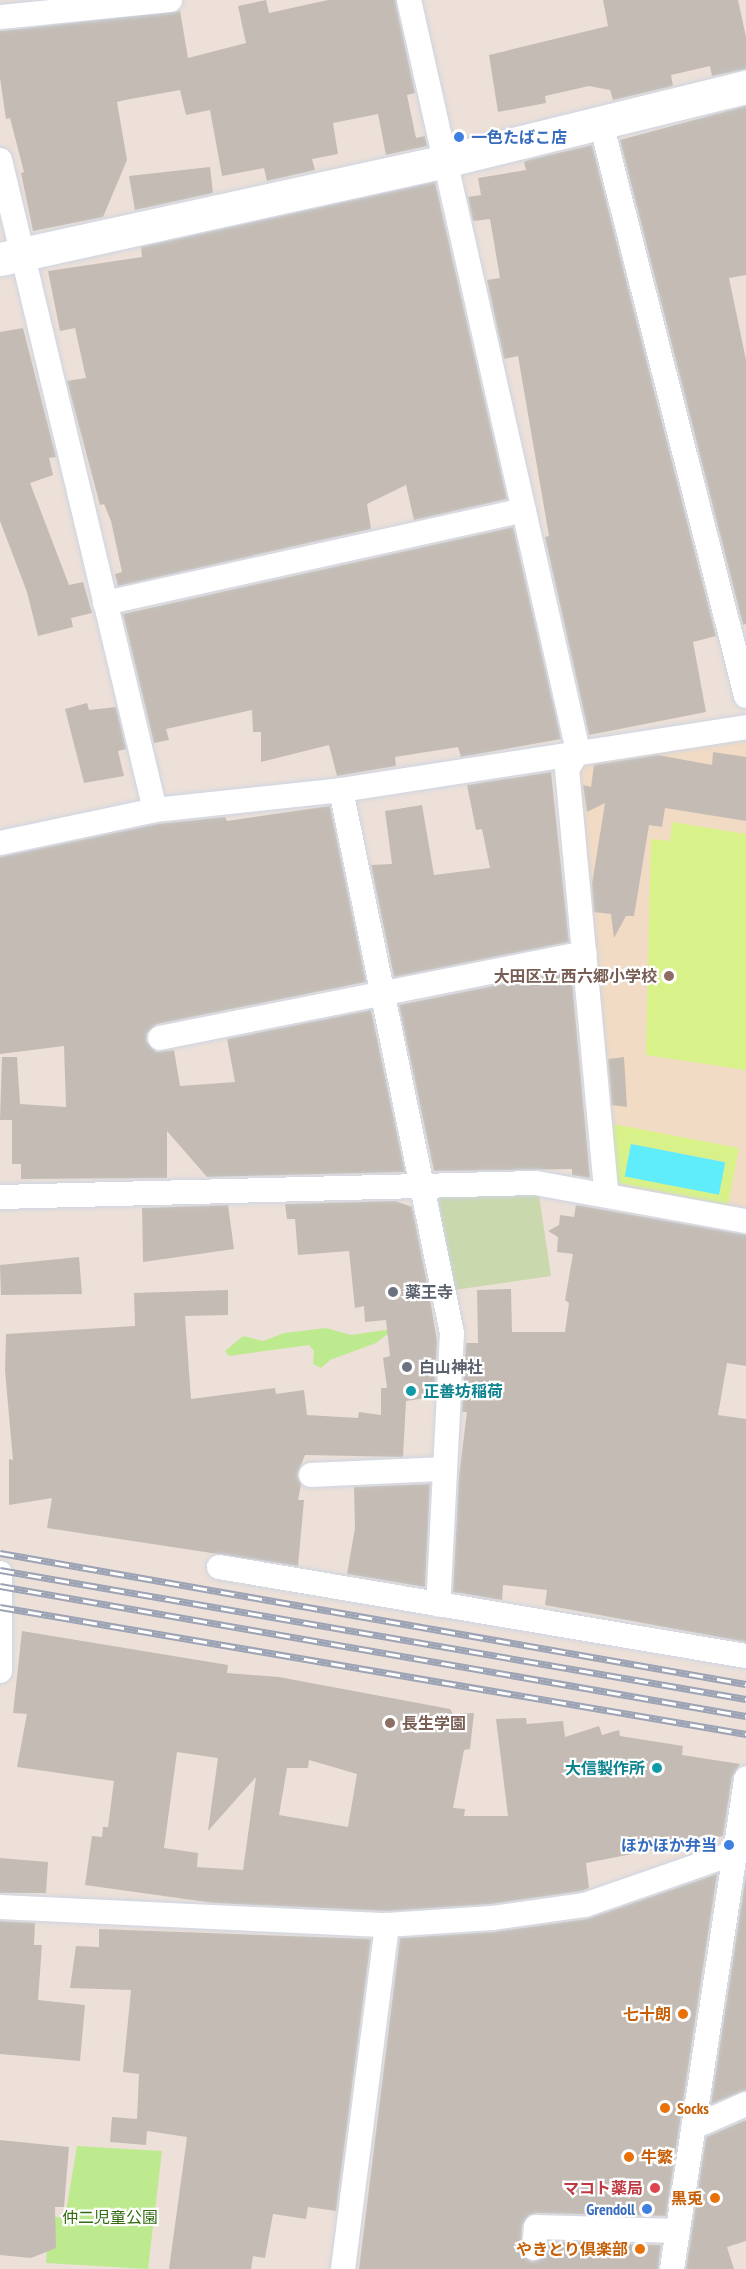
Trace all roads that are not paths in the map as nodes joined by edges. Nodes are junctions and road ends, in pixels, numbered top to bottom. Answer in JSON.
{"nodes":[{"id":1,"x":170,"y":0,"type":"edge"},
{"id":2,"x":409,"y":0,"type":"edge"},
{"id":3,"x":0,"y":17,"type":"edge"},
{"id":4,"x":746,"y":87,"type":"edge"},
{"id":5,"x":601,"y":123,"type":"junction"},
{"id":6,"x":0,"y":160,"type":"edge"},
{"id":7,"x":444,"y":161,"type":"junction"},
{"id":8,"x":11,"y":257,"type":"edge"},
{"id":9,"x":524,"y":510,"type":"junction"},
{"id":10,"x":105,"y":603,"type":"junction"},
{"id":11,"x":746,"y":696,"type":"edge"},
{"id":12,"x":746,"y":727,"type":"edge"},
{"id":13,"x":579,"y":751,"type":"junction"},
{"id":14,"x":341,"y":790,"type":"junction"},
{"id":15,"x":155,"y":810,"type":"junction"},
{"id":16,"x":0,"y":843,"type":"edge"},
{"id":17,"x":585,"y":952,"type":"junction"},
{"id":18,"x":384,"y":992,"type":"junction"},
{"id":19,"x":160,"y":1038,"type":"dead end"},
{"id":20,"x":420,"y":1187,"type":"junction"},
{"id":21,"x":606,"y":1192,"type":"junction"},
{"id":22,"x":0,"y":1197,"type":"edge"},
{"id":23,"x":746,"y":1221,"type":"edge"},
{"id":24,"x":445,"y":1469,"type":"junction"},
{"id":25,"x":311,"y":1475,"type":"dead end"},
{"id":26,"x":219,"y":1567,"type":"dead end"},
{"id":27,"x":0,"y":1573,"type":"edge"},
{"id":28,"x":438,"y":1605,"type":"junction"},
{"id":29,"x":746,"y":1656,"type":"edge"},
{"id":30,"x":0,"y":1671,"type":"edge"},
{"id":31,"x":746,"y":1779,"type":"edge"},
{"id":32,"x":740,"y":1850,"type":"edge"},
{"id":33,"x":0,"y":1907,"type":"edge"},
{"id":34,"x":387,"y":1925,"type":"junction"},
{"id":35,"x":746,"y":2104,"type":"edge"},
{"id":36,"x":694,"y":2127,"type":"junction"},
{"id":37,"x":678,"y":2231,"type":"junction"},
{"id":38,"x":534,"y":2248,"type":"dead end"},
{"id":39,"x":343,"y":2269,"type":"edge"},
{"id":40,"x":672,"y":2269,"type":"edge"}],
"edges":[{"from":1,"to":3,"type":"street"},
{"from":2,"to":7,"type":"street"},
{"from":4,"to":5,"type":"street"},
{"from":5,"to":7,"type":"street"},
{"from":5,"to":11,"type":"street"},
{"from":6,"to":8,"type":"street"},
{"from":7,"to":8,"type":"street"},
{"from":7,"to":9,"type":"street"},
{"from":8,"to":10,"type":"street"},
{"from":9,"to":10,"type":"street"},
{"from":9,"to":13,"type":"street"},
{"from":10,"to":15,"type":"street"},
{"from":12,"to":13,"type":"street"},
{"from":13,"to":14,"type":"street"},
{"from":13,"to":17,"type":"street"},
{"from":14,"to":15,"type":"street"},
{"from":14,"to":18,"type":"street"},
{"from":15,"to":16,"type":"street"},
{"from":17,"to":18,"type":"street"},
{"from":17,"to":21,"type":"street"},
{"from":18,"to":19,"type":"street"},
{"from":18,"to":20,"type":"street"},
{"from":20,"to":21,"type":"street"},
{"from":20,"to":22,"type":"street"},
{"from":20,"to":24,"type":"street"},
{"from":21,"to":23,"type":"street"},
{"from":24,"to":25,"type":"street"},
{"from":24,"to":28,"type":"street"},
{"from":26,"to":28,"type":"street"},
{"from":27,"to":30,"type":"street"},
{"from":28,"to":29,"type":"street"},
{"from":31,"to":32,"type":"street"},
{"from":32,"to":34,"type":"street"},
{"from":32,"to":36,"type":"street"},
{"from":33,"to":34,"type":"street"},
{"from":34,"to":39,"type":"street"},
{"from":35,"to":36,"type":"street"},
{"from":36,"to":37,"type":"street"},
{"from":37,"to":38,"type":"street"},
{"from":37,"to":40,"type":"street"}]}
